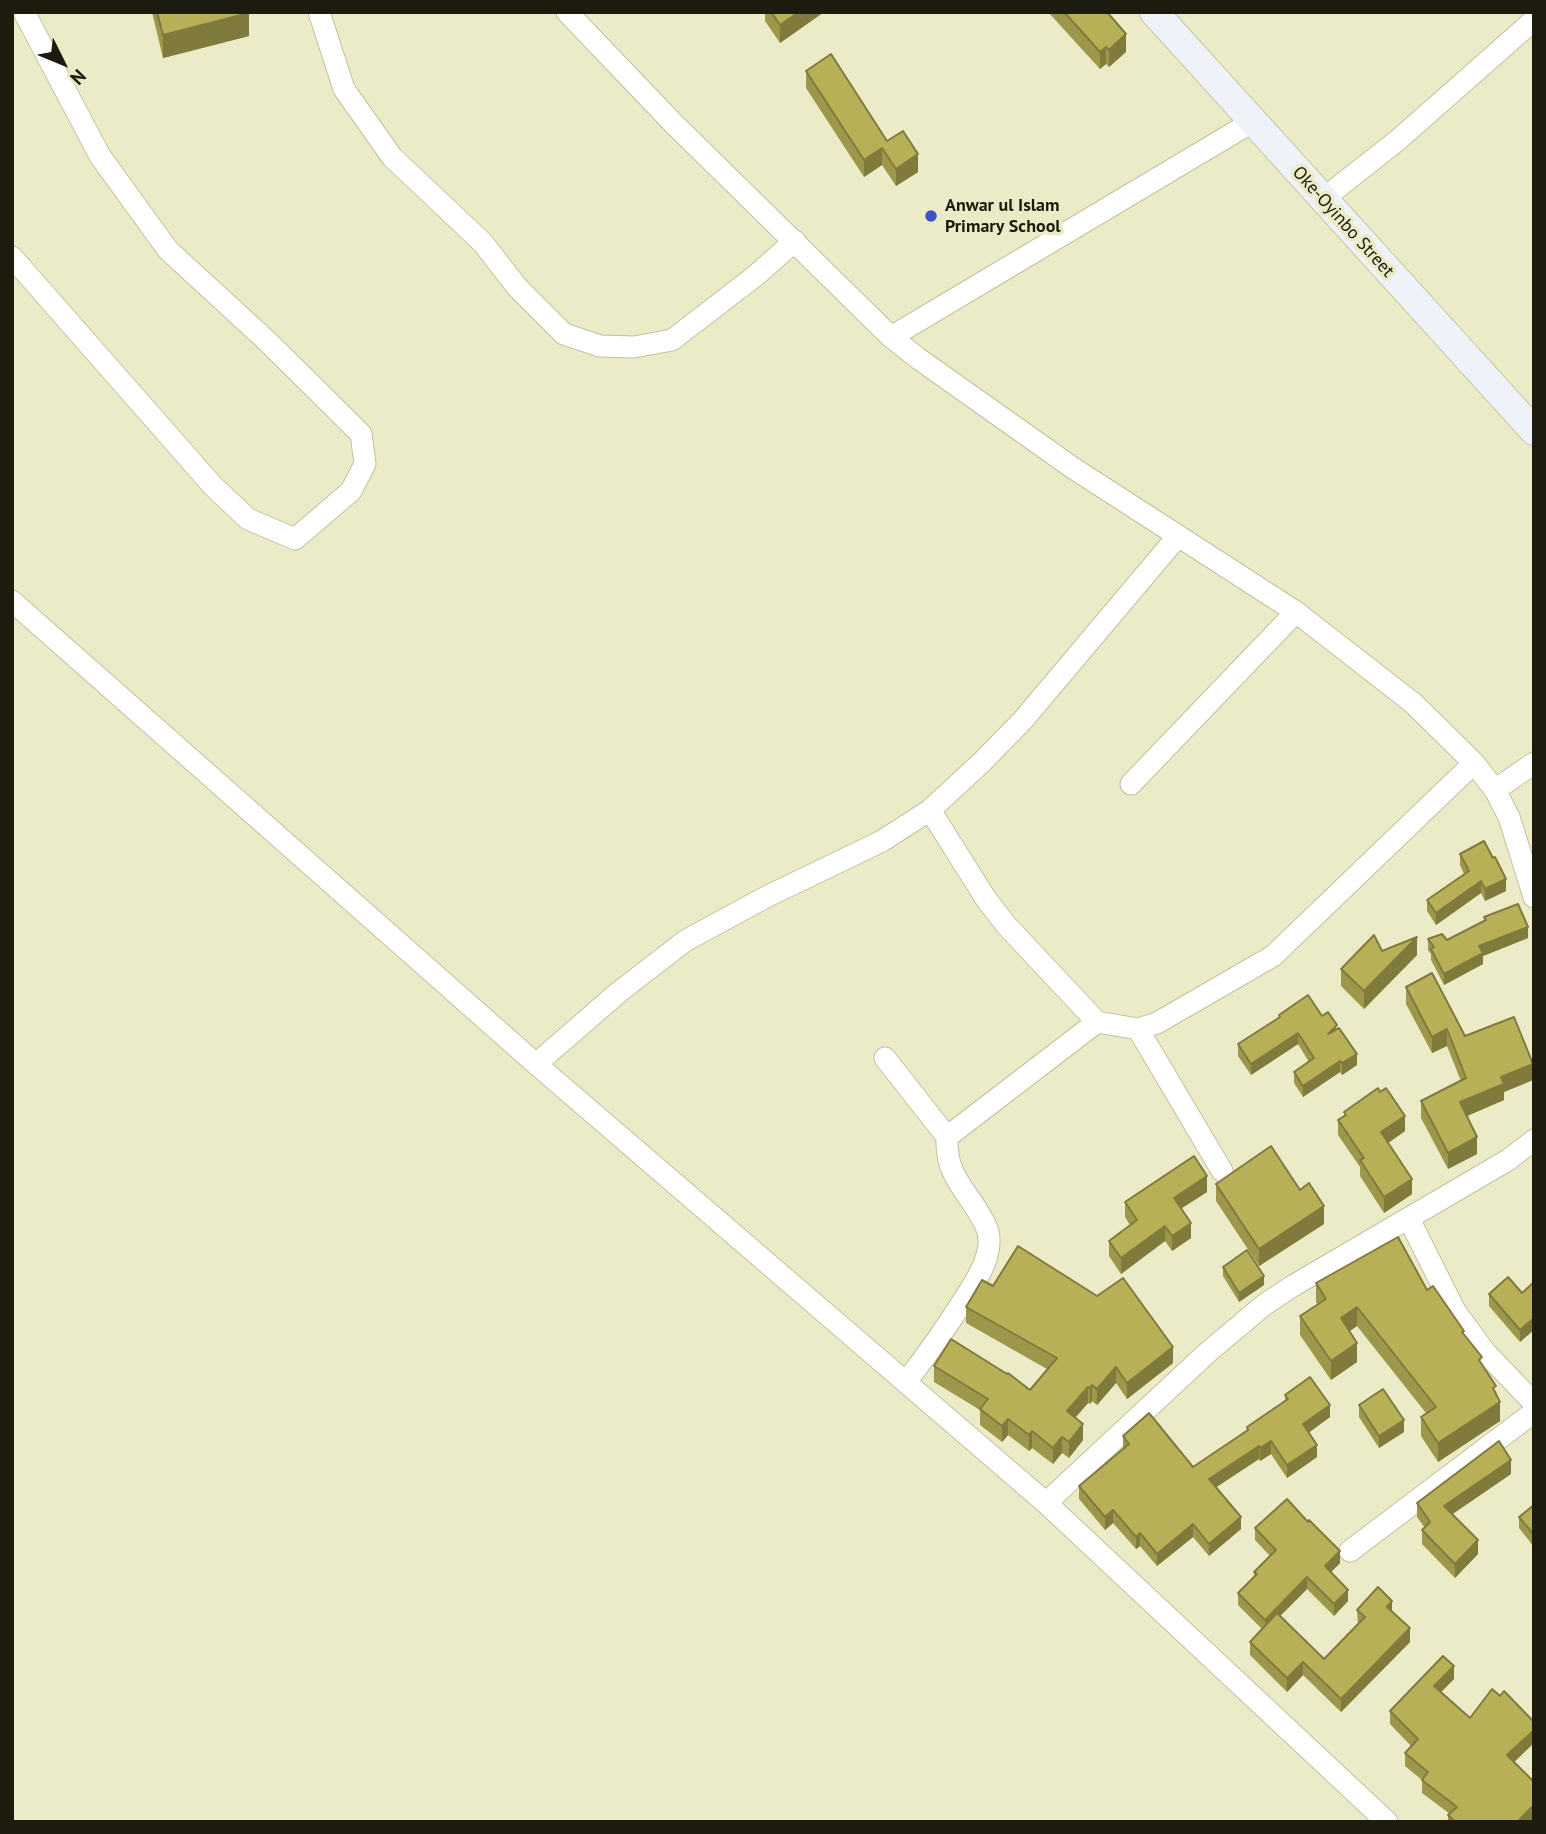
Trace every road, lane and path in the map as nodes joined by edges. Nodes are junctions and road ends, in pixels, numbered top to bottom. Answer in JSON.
{"nodes":[{"id":1,"x":18,"y":12,"type":"edge"},
{"id":2,"x":24,"y":12,"type":"edge"},
{"id":3,"x":319,"y":12,"type":"edge"},
{"id":4,"x":567,"y":12,"type":"edge"},
{"id":5,"x":1154,"y":12,"type":"edge"},
{"id":6,"x":12,"y":16,"type":"edge"},
{"id":7,"x":1534,"y":20,"type":"edge"},
{"id":8,"x":1252,"y":122,"type":"junction"},
{"id":9,"x":1323,"y":199,"type":"junction"},
{"id":10,"x":795,"y":241,"type":"junction"},
{"id":11,"x":12,"y":257,"type":"edge"},
{"id":12,"x":891,"y":337,"type":"junction"},
{"id":13,"x":1534,"y":431,"type":"edge"},
{"id":14,"x":1178,"y":536,"type":"junction"},
{"id":15,"x":12,"y":601,"type":"edge"},
{"id":16,"x":1296,"y":612,"type":"junction"},
{"id":17,"x":1474,"y":762,"type":"junction"},
{"id":18,"x":1534,"y":763,"type":"edge"},
{"id":19,"x":1130,"y":784,"type":"dead end"},
{"id":20,"x":1495,"y":790,"type":"junction"},
{"id":21,"x":930,"y":810,"type":"junction"},
{"id":22,"x":1531,"y":874,"type":"edge"},
{"id":23,"x":1534,"y":897,"type":"edge"},
{"id":24,"x":1097,"y":1022,"type":"junction"},
{"id":25,"x":1138,"y":1029,"type":"junction"},
{"id":26,"x":885,"y":1058,"type":"dead end"},
{"id":27,"x":536,"y":1064,"type":"junction"},
{"id":28,"x":947,"y":1138,"type":"junction"},
{"id":29,"x":1534,"y":1140,"type":"edge"},
{"id":30,"x":1222,"y":1171,"type":"dead end"},
{"id":31,"x":1409,"y":1219,"type":"junction"},
{"id":32,"x":906,"y":1382,"type":"junction"},
{"id":33,"x":1534,"y":1403,"type":"edge"},
{"id":34,"x":1534,"y":1412,"type":"edge"},
{"id":35,"x":1046,"y":1503,"type":"junction"},
{"id":36,"x":1350,"y":1551,"type":"dead end"},
{"id":37,"x":1387,"y":1822,"type":"edge"}],
"edges":[{"from":1,"to":6,"type":"street"},
{"from":2,"to":11,"type":"street"},
{"from":3,"to":10,"type":"street"},
{"from":4,"to":10,"type":"street"},
{"from":5,"to":8,"type":"main road","name":"Oke-Oyinbo Street"},
{"from":7,"to":9,"type":"street"},
{"from":8,"to":9,"type":"main road","name":"Oke-Oyinbo Street"},
{"from":8,"to":12,"type":"street"},
{"from":9,"to":13,"type":"main road","name":"Oke-Oyinbo Street"},
{"from":10,"to":12,"type":"street"},
{"from":12,"to":14,"type":"street"},
{"from":14,"to":16,"type":"street"},
{"from":14,"to":21,"type":"street"},
{"from":15,"to":27,"type":"street"},
{"from":16,"to":17,"type":"street"},
{"from":16,"to":19,"type":"street"},
{"from":17,"to":20,"type":"street"},
{"from":17,"to":25,"type":"street"},
{"from":18,"to":20,"type":"street"},
{"from":20,"to":22,"type":"street"},
{"from":21,"to":24,"type":"street"},
{"from":21,"to":27,"type":"street"},
{"from":22,"to":23,"type":"street"},
{"from":24,"to":25,"type":"street"},
{"from":24,"to":28,"type":"street"},
{"from":25,"to":30,"type":"street"},
{"from":26,"to":28,"type":"street"},
{"from":27,"to":32,"type":"street"},
{"from":28,"to":32,"type":"street"},
{"from":29,"to":31,"type":"street"},
{"from":31,"to":33,"type":"street"},
{"from":31,"to":35,"type":"street"},
{"from":32,"to":35,"type":"street"},
{"from":34,"to":36,"type":"street"},
{"from":35,"to":37,"type":"street"}]}
